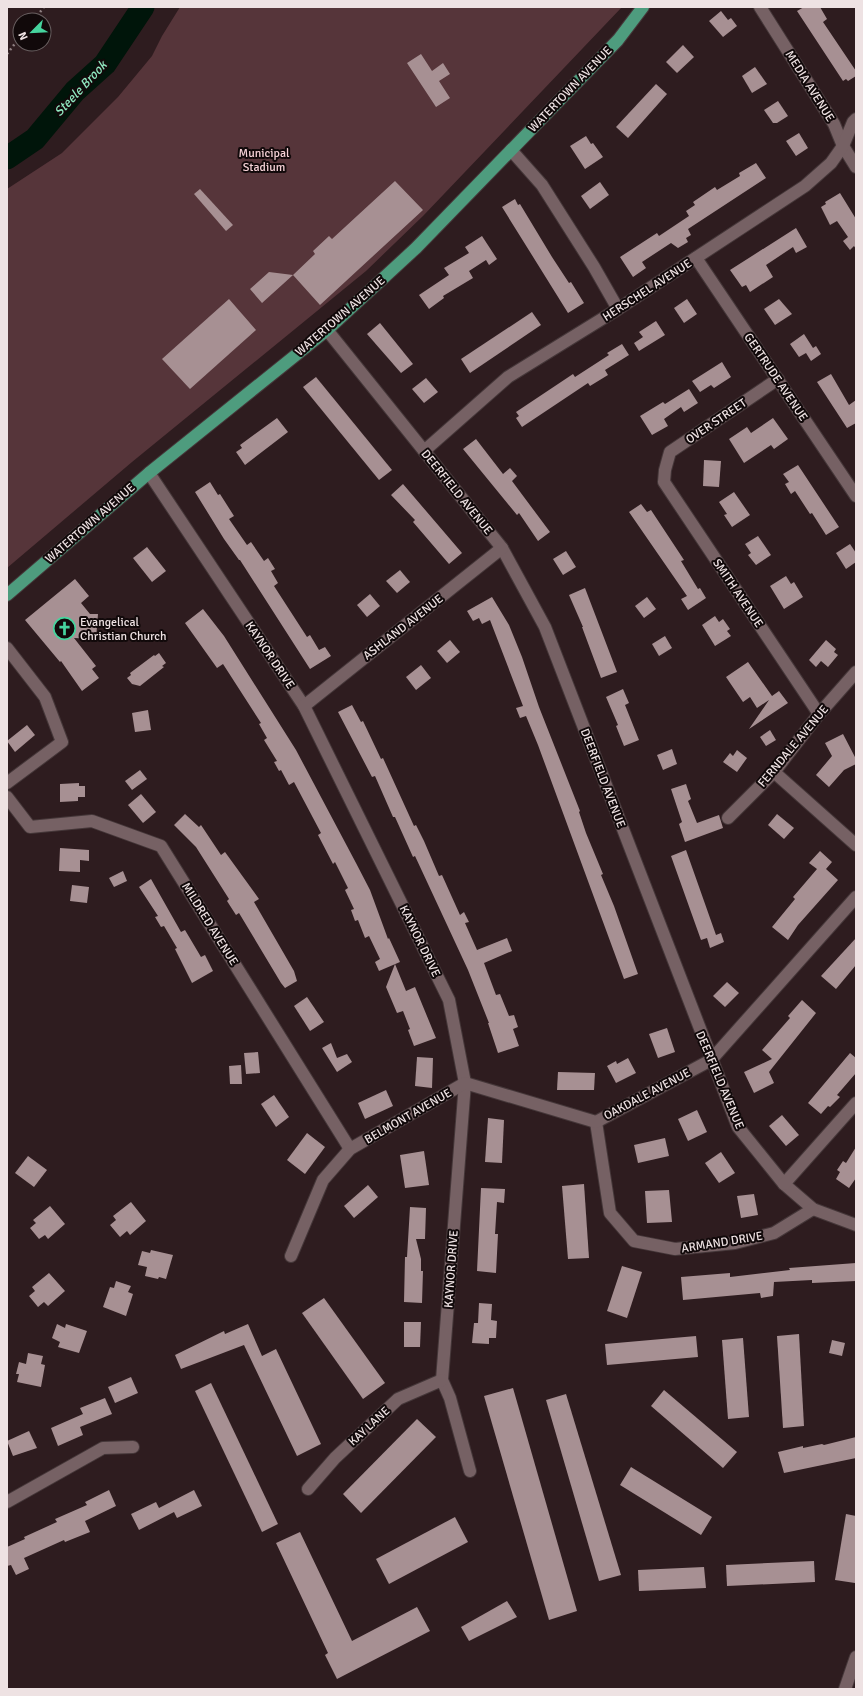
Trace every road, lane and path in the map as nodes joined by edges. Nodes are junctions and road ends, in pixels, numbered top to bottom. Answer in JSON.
{"nodes":[{"id":1,"x":643,"y":7,"type":"edge"},
{"id":2,"x":760,"y":7,"type":"edge"},
{"id":3,"x":856,"y":119,"type":"edge"},
{"id":4,"x":843,"y":146,"type":"junction"},
{"id":5,"x":511,"y":150,"type":"junction"},
{"id":6,"x":856,"y":167,"type":"edge"},
{"id":7,"x":696,"y":258,"type":"junction"},
{"id":8,"x":618,"y":309,"type":"junction"},
{"id":9,"x":327,"y":330,"type":"junction"},
{"id":10,"x":778,"y":380,"type":"junction"},
{"id":11,"x":424,"y":451,"type":"junction"},
{"id":12,"x":664,"y":470,"type":"joint"},
{"id":13,"x":149,"y":472,"type":"junction"},
{"id":14,"x":856,"y":496,"type":"edge"},
{"id":15,"x":502,"y":548,"type":"junction"},
{"id":16,"x":7,"y":595,"type":"edge"},
{"id":17,"x":7,"y":648,"type":"edge"},
{"id":18,"x":856,"y":672,"type":"edge"},
{"id":19,"x":304,"y":706,"type":"junction"},
{"id":20,"x":819,"y":714,"type":"junction"},
{"id":21,"x":774,"y":772,"type":"junction"},
{"id":22,"x":7,"y":783,"type":"edge"},
{"id":23,"x":7,"y":797,"type":"edge"},
{"id":24,"x":728,"y":818,"type":"dead end"},
{"id":25,"x":856,"y":845,"type":"edge"},
{"id":26,"x":856,"y":897,"type":"edge"},
{"id":27,"x":711,"y":1060,"type":"junction"},
{"id":28,"x":465,"y":1083,"type":"junction"},
{"id":29,"x":856,"y":1103,"type":"edge"},
{"id":30,"x":596,"y":1122,"type":"junction"},
{"id":31,"x":350,"y":1149,"type":"junction"},
{"id":32,"x":784,"y":1184,"type":"junction"},
{"id":33,"x":813,"y":1209,"type":"junction"},
{"id":34,"x":856,"y":1225,"type":"edge"},
{"id":35,"x":291,"y":1256,"type":"dead end"},
{"id":36,"x":442,"y":1380,"type":"junction"},
{"id":37,"x":133,"y":1447,"type":"dead end"},
{"id":38,"x":470,"y":1470,"type":"dead end"},
{"id":39,"x":308,"y":1490,"type":"dead end"},
{"id":40,"x":7,"y":1502,"type":"edge"},
{"id":41,"x":856,"y":1657,"type":"edge"},
{"id":42,"x":845,"y":1689,"type":"edge"}],
"edges":[{"from":1,"to":5,"type":"main road","name":"WATERTOWN AVENUE"},
{"from":2,"to":4,"type":"street","name":"MEDIA AVENUE"},
{"from":3,"to":4,"type":"street","name":"HERSCHEL AVENUE"},
{"from":4,"to":6,"type":"street","name":"MEDIA AVENUE"},
{"from":4,"to":7,"type":"street","name":"HERSCHEL AVENUE"},
{"from":5,"to":8,"type":"street"},
{"from":5,"to":9,"type":"main road","name":"WATERTOWN AVENUE"},
{"from":7,"to":8,"type":"street","name":"HERSCHEL AVENUE"},
{"from":7,"to":10,"type":"street","name":"GERTRUDE AVENUE"},
{"from":8,"to":11,"type":"street","name":"HERSCHEL AVENUE"},
{"from":9,"to":11,"type":"street","name":"DEERFIELD AVENUE"},
{"from":9,"to":13,"type":"main road","name":"WATERTOWN AVENUE"},
{"from":10,"to":12,"type":"street","name":"OVER STREET"},
{"from":10,"to":14,"type":"street","name":"GERTRUDE AVENUE"},
{"from":11,"to":15,"type":"street","name":"DEERFIELD AVENUE"},
{"from":12,"to":20,"type":"street","name":"SMITH AVENUE"},
{"from":13,"to":16,"type":"main road","name":"WATERTOWN AVENUE"},
{"from":13,"to":19,"type":"street","name":"KAYNOR DRIVE"},
{"from":15,"to":19,"type":"street","name":"ASHLAND AVENUE"},
{"from":15,"to":27,"type":"street","name":"DEERFIELD AVENUE"},
{"from":17,"to":22,"type":"street"},
{"from":18,"to":20,"type":"street","name":"FERNDALE AVENUE"},
{"from":19,"to":28,"type":"street","name":"KAYNOR DRIVE"},
{"from":20,"to":21,"type":"street","name":"FERNDALE AVENUE"},
{"from":21,"to":24,"type":"street","name":"FERNDALE AVENUE"},
{"from":21,"to":25,"type":"street"},
{"from":23,"to":31,"type":"street","name":"MILDRED AVENUE"},
{"from":26,"to":27,"type":"street","name":"OAKDALE AVENUE"},
{"from":27,"to":30,"type":"street","name":"OAKDALE AVENUE"},
{"from":27,"to":32,"type":"street","name":"DEERFIELD AVENUE"},
{"from":28,"to":30,"type":"street","name":"OAKDALE AVENUE"},
{"from":28,"to":31,"type":"street","name":"BELMONT AVENUE"},
{"from":28,"to":36,"type":"street","name":"KAYNOR DRIVE"},
{"from":29,"to":32,"type":"street"},
{"from":30,"to":33,"type":"street","name":"ARMAND DRIVE"},
{"from":31,"to":35,"type":"street","name":"BELMONT AVENUE"},
{"from":32,"to":33,"type":"street","name":"DEERFIELD AVENUE"},
{"from":33,"to":34,"type":"street","name":"DEERFIELD AVENUE"},
{"from":36,"to":38,"type":"street","name":"KAYNOR DRIVE"},
{"from":36,"to":39,"type":"street","name":"KAY LANE"},
{"from":37,"to":40,"type":"street"},
{"from":41,"to":42,"type":"street"}]}
